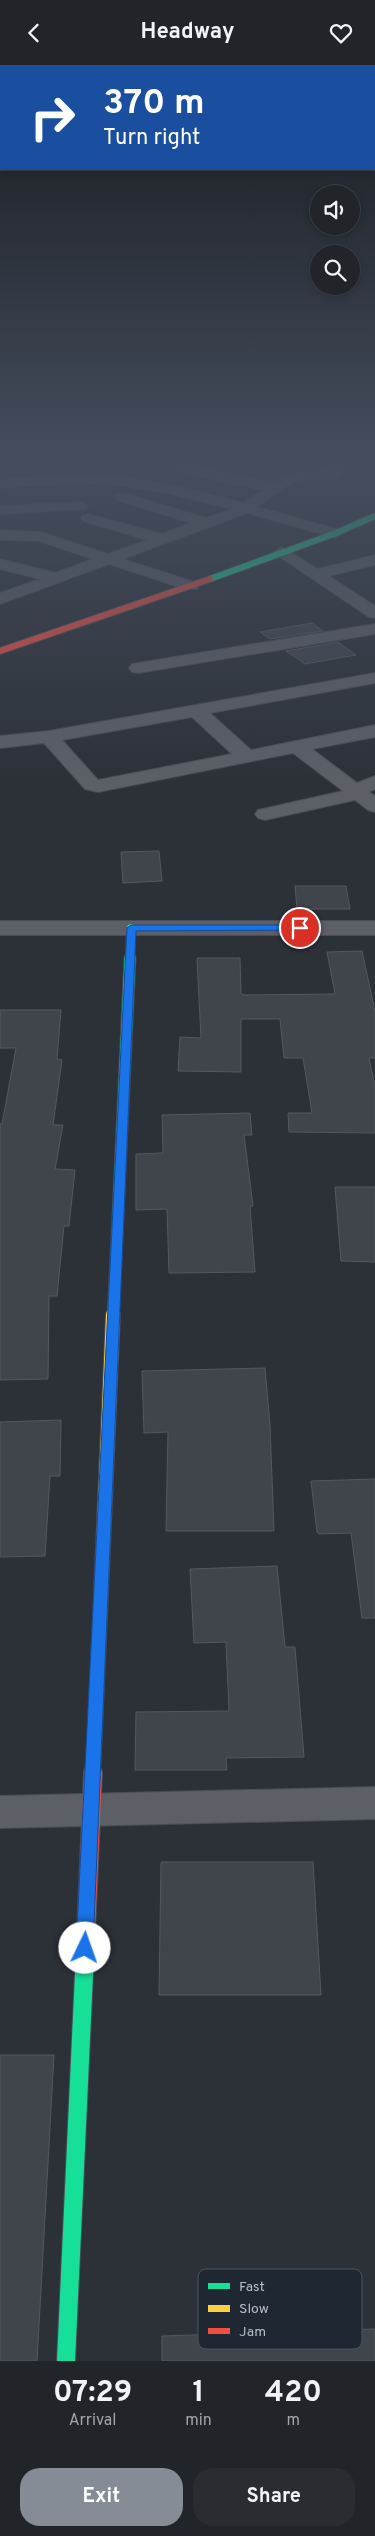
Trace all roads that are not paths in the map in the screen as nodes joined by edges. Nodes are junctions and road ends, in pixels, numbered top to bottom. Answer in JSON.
{"nodes":[{"id":1,"x":32,"y":572,"type":"edge"},
{"id":2,"x":71,"y":572,"type":"edge"},
{"id":3,"x":148,"y":572,"type":"edge"},
{"id":4,"x":228,"y":572,"type":"edge"},
{"id":5,"x":313,"y":572,"type":"edge"},
{"id":6,"x":324,"y":572,"type":"edge"},
{"id":7,"x":316,"y":574,"type":"junction"},
{"id":8,"x":55,"y":578,"type":"junction"},
{"id":9,"x":191,"y":586,"type":"junction"},
{"id":10,"x":0,"y":599,"type":"edge"},
{"id":11,"x":375,"y":613,"type":"edge"},
{"id":12,"x":375,"y":629,"type":"edge"},
{"id":13,"x":0,"y":651,"type":"edge"},
{"id":14,"x":138,"y":668,"type":"dead end"},
{"id":15,"x":375,"y":677,"type":"edge"},
{"id":16,"x":349,"y":683,"type":"junction"},
{"id":17,"x":368,"y":695,"type":"dead end"},
{"id":18,"x":196,"y":710,"type":"junction"},
{"id":19,"x":375,"y":731,"type":"edge"},
{"id":20,"x":49,"y":737,"type":"junction"},
{"id":21,"x":0,"y":743,"type":"edge"},
{"id":22,"x":297,"y":747,"type":"junction"},
{"id":23,"x":247,"y":757,"type":"junction"},
{"id":24,"x":375,"y":782,"type":"edge"},
{"id":25,"x":357,"y":793,"type":"junction"},
{"id":26,"x":375,"y":807,"type":"edge"},
{"id":27,"x":265,"y":814,"type":"dead end"},
{"id":28,"x":0,"y":928,"type":"edge"},
{"id":29,"x":131,"y":928,"type":"junction"},
{"id":30,"x":375,"y":928,"type":"edge"},
{"id":31,"x":375,"y":1803,"type":"edge"},
{"id":32,"x":91,"y":1810,"type":"junction"},
{"id":33,"x":0,"y":1812,"type":"edge"},
{"id":34,"x":66,"y":2361,"type":"edge"}],
"edges":[{"from":1,"to":8,"type":"street"},
{"from":2,"to":8,"type":"street"},
{"from":3,"to":9,"type":"street"},
{"from":4,"to":9,"type":"street"},
{"from":5,"to":7,"type":"street"},
{"from":6,"to":7,"type":"street"},
{"from":7,"to":11,"type":"street"},
{"from":8,"to":10,"type":"street"},
{"from":9,"to":13,"type":"street"},
{"from":12,"to":14,"type":"street"},
{"from":15,"to":16,"type":"street"},
{"from":16,"to":17,"type":"street"},
{"from":16,"to":18,"type":"street"},
{"from":18,"to":20,"type":"street"},
{"from":18,"to":23,"type":"street"},
{"from":19,"to":22,"type":"street"},
{"from":20,"to":21,"type":"street"},
{"from":20,"to":23,"type":"street"},
{"from":22,"to":23,"type":"street"},
{"from":22,"to":25,"type":"street"},
{"from":24,"to":25,"type":"street"},
{"from":25,"to":26,"type":"street"},
{"from":25,"to":27,"type":"street"},
{"from":28,"to":29,"type":"street"},
{"from":29,"to":30,"type":"street"},
{"from":29,"to":32,"type":"street"},
{"from":31,"to":32,"type":"street"},
{"from":32,"to":33,"type":"street"},
{"from":32,"to":34,"type":"street"}]}
